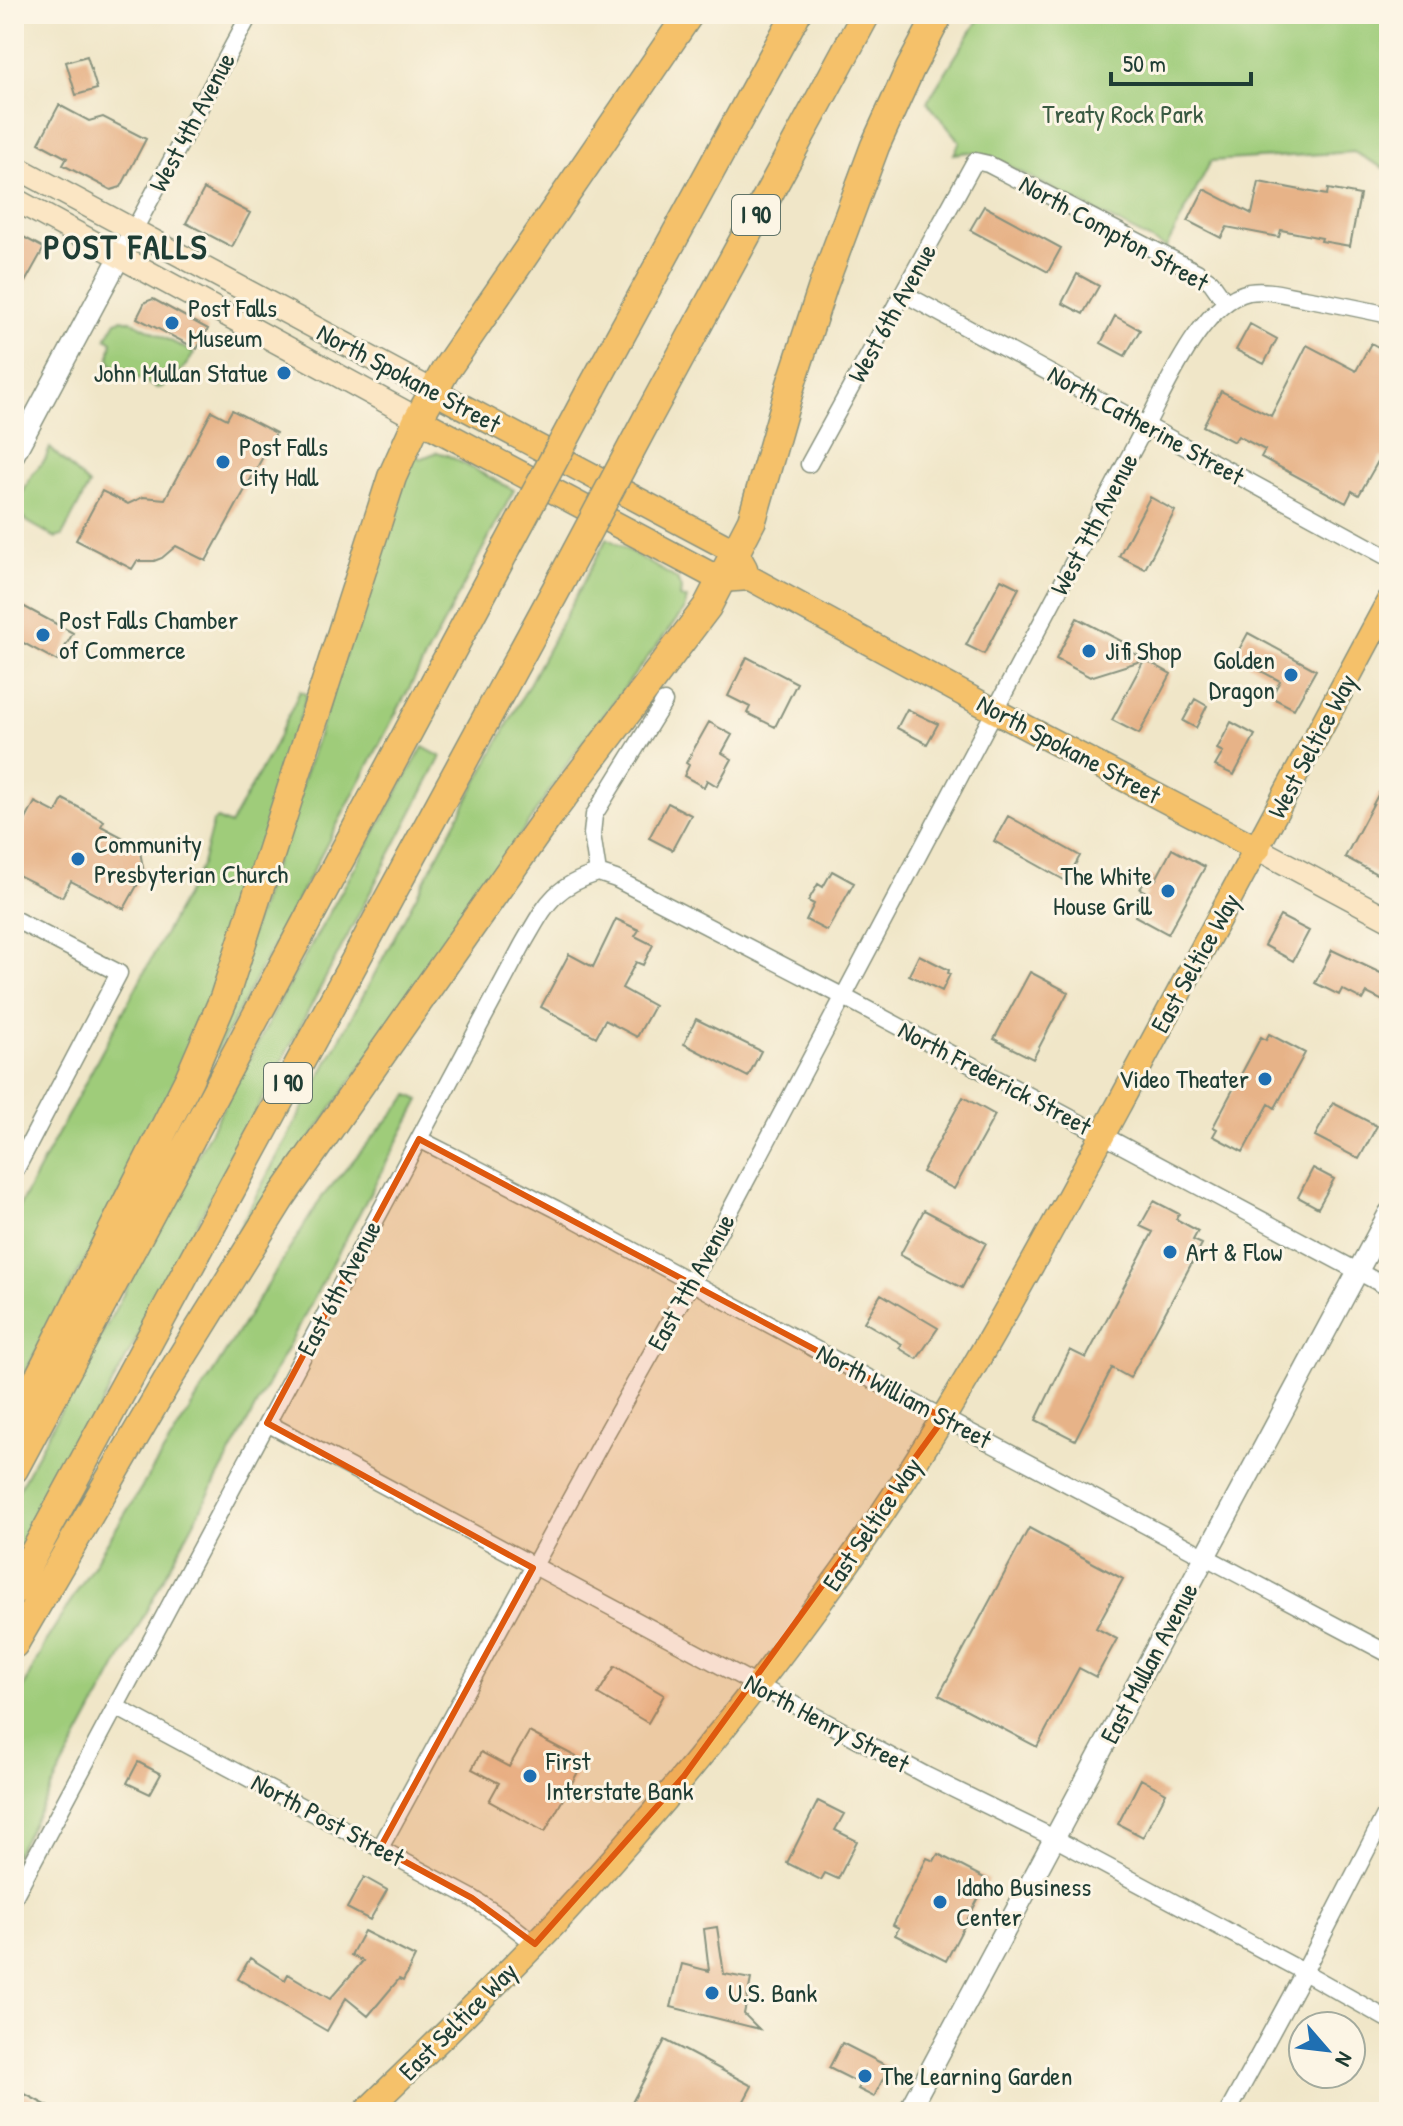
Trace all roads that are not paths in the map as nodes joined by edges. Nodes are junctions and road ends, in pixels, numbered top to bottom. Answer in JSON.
{"nodes":[{"id":1,"x":250,"y":14,"type":"edge"},
{"id":2,"x":689,"y":14,"type":"edge"},
{"id":3,"x":796,"y":14,"type":"edge"},
{"id":4,"x":866,"y":14,"type":"edge"},
{"id":5,"x":939,"y":14,"type":"edge"},
{"id":6,"x":975,"y":161,"type":"joint"},
{"id":7,"x":14,"y":166,"type":"edge"},
{"id":8,"x":14,"y":199,"type":"edge"},
{"id":9,"x":134,"y":230,"type":"junction"},
{"id":10,"x":119,"y":258,"type":"junction"},
{"id":11,"x":903,"y":293,"type":"junction"},
{"id":12,"x":1226,"y":303,"type":"junction"},
{"id":13,"x":1389,"y":315,"type":"edge"},
{"id":14,"x":433,"y":391,"type":"junction"},
{"id":15,"x":418,"y":419,"type":"junction"},
{"id":16,"x":1146,"y":425,"type":"junction"},
{"id":17,"x":14,"y":455,"type":"edge"},
{"id":18,"x":809,"y":464,"type":"dead end"},
{"id":19,"x":736,"y":552,"type":"junction"},
{"id":20,"x":1389,"y":558,"type":"edge"},
{"id":21,"x":750,"y":578,"type":"junction"},
{"id":22,"x":721,"y":580,"type":"junction"},
{"id":23,"x":1389,"y":601,"type":"edge"},
{"id":24,"x":664,"y":702,"type":"dead end"},
{"id":25,"x":995,"y":711,"type":"junction"},
{"id":26,"x":1258,"y":849,"type":"junction"},
{"id":27,"x":598,"y":873,"type":"junction"},
{"id":28,"x":14,"y":919,"type":"edge"},
{"id":29,"x":1389,"y":919,"type":"edge"},
{"id":30,"x":844,"y":997,"type":"junction"},
{"id":31,"x":1103,"y":1135,"type":"junction"},
{"id":32,"x":419,"y":1139,"type":"junction"},
{"id":33,"x":14,"y":1173,"type":"edge"},
{"id":34,"x":1389,"y":1213,"type":"edge"},
{"id":35,"x":1358,"y":1272,"type":"junction"},
{"id":36,"x":691,"y":1283,"type":"junction"},
{"id":37,"x":1389,"y":1288,"type":"edge"},
{"id":38,"x":944,"y":1418,"type":"junction"},
{"id":39,"x":267,"y":1423,"type":"junction"},
{"id":40,"x":14,"y":1427,"type":"edge"},
{"id":41,"x":14,"y":1469,"type":"edge"},
{"id":42,"x":1206,"y":1556,"type":"junction"},
{"id":43,"x":533,"y":1568,"type":"junction"},
{"id":44,"x":14,"y":1590,"type":"edge"},
{"id":45,"x":14,"y":1644,"type":"edge"},
{"id":46,"x":1389,"y":1654,"type":"edge"},
{"id":47,"x":757,"y":1686,"type":"junction"},
{"id":48,"x":116,"y":1707,"type":"junction"},
{"id":49,"x":1389,"y":1807,"type":"edge"},
{"id":50,"x":1054,"y":1838,"type":"junction"},
{"id":51,"x":380,"y":1848,"type":"junction"},
{"id":52,"x":14,"y":1897,"type":"edge"},
{"id":53,"x":535,"y":1944,"type":"junction"},
{"id":54,"x":1304,"y":1972,"type":"junction"},
{"id":55,"x":1389,"y":2020,"type":"edge"},
{"id":56,"x":365,"y":2112,"type":"edge"},
{"id":57,"x":908,"y":2112,"type":"edge"},
{"id":58,"x":1228,"y":2112,"type":"edge"}],
"edges":[{"from":1,"to":9,"type":"street","name":"West 4th Avenue"},
{"from":2,"to":14,"type":"highway"},
{"from":3,"to":41,"type":"highway","number":"I 90","bridge":true},
{"from":4,"to":44,"type":"highway","number":"I 90","bridge":true},
{"from":5,"to":19,"type":"highway"},
{"from":6,"to":11,"type":"street","name":"West 6th Avenue"},
{"from":6,"to":12,"type":"street","name":"North Compton Street"},
{"from":7,"to":9,"type":"main road","name":"North Spokane Street"},
{"from":8,"to":10,"type":"main road","name":"North Spokane Street"},
{"from":9,"to":10,"type":"street"},
{"from":9,"to":14,"type":"main road","name":"North Spokane Street"},
{"from":10,"to":15,"type":"main road","name":"North Spokane Street"},
{"from":10,"to":17,"type":"street"},
{"from":11,"to":16,"type":"street","name":"North Catherine Street"},
{"from":11,"to":18,"type":"street","name":"West 6th Avenue"},
{"from":12,"to":13,"type":"street","name":"North Compton Street"},
{"from":12,"to":16,"type":"street","name":"West 7th Avenue"},
{"from":14,"to":15,"type":"highway"},
{"from":14,"to":19,"type":"main road","name":"North Spokane Street"},
{"from":15,"to":22,"type":"main road","name":"North Spokane Street"},
{"from":15,"to":40,"type":"highway"},
{"from":16,"to":20,"type":"street","name":"North Catherine Street"},
{"from":16,"to":25,"type":"street","name":"West 7th Avenue"},
{"from":19,"to":21,"type":"main road"},
{"from":19,"to":22,"type":"highway"},
{"from":21,"to":22,"type":"main road"},
{"from":21,"to":25,"type":"main road","name":"North Spokane Street"},
{"from":22,"to":45,"type":"highway"},
{"from":23,"to":26,"type":"main road","name":"West Seltice Way"},
{"from":24,"to":27,"type":"street"},
{"from":25,"to":26,"type":"main road","name":"North Spokane Street"},
{"from":25,"to":30,"type":"street","name":"East 7th Avenue"},
{"from":26,"to":29,"type":"main road","name":"North Spokane Street"},
{"from":26,"to":31,"type":"main road","name":"East Seltice Way"},
{"from":27,"to":30,"type":"street","name":"North Frederick Street"},
{"from":27,"to":32,"type":"street","name":"East 6th Avenue"},
{"from":28,"to":33,"type":"street"},
{"from":30,"to":31,"type":"street","name":"North Frederick Street"},
{"from":30,"to":36,"type":"street","name":"East 7th Avenue"},
{"from":31,"to":35,"type":"street","name":"North Frederick Street"},
{"from":31,"to":38,"type":"main road","name":"East Seltice Way"},
{"from":32,"to":36,"type":"street","name":"North William Street"},
{"from":32,"to":39,"type":"street","name":"East 6th Avenue"},
{"from":34,"to":35,"type":"street","name":"East Mullan Avenue"},
{"from":35,"to":37,"type":"street","name":"North Frederick Street"},
{"from":35,"to":42,"type":"street","name":"East Mullan Avenue"},
{"from":36,"to":38,"type":"street","name":"North William Street"},
{"from":36,"to":43,"type":"street","name":"East 7th Avenue"},
{"from":38,"to":42,"type":"street","name":"North William Street"},
{"from":38,"to":47,"type":"main road","name":"East Seltice Way"},
{"from":39,"to":43,"type":"street","name":"North Henry Street"},
{"from":39,"to":48,"type":"street","name":"East 6th Avenue"},
{"from":42,"to":46,"type":"street","name":"North William Street"},
{"from":42,"to":50,"type":"street","name":"East Mullan Avenue"},
{"from":43,"to":47,"type":"street","name":"North Henry Street"},
{"from":43,"to":51,"type":"street","name":"East 7th Avenue"},
{"from":47,"to":50,"type":"street","name":"North Henry Street"},
{"from":47,"to":53,"type":"main road","name":"East Seltice Way"},
{"from":48,"to":51,"type":"street","name":"North Post Street"},
{"from":48,"to":52,"type":"street","name":"East 6th Avenue"},
{"from":49,"to":54,"type":"street"},
{"from":50,"to":54,"type":"street","name":"North Henry Street"},
{"from":50,"to":57,"type":"street","name":"East Mullan Avenue"},
{"from":51,"to":53,"type":"street","name":"North Post Street"},
{"from":53,"to":56,"type":"main road","name":"East Seltice Way"},
{"from":54,"to":55,"type":"street","name":"North Henry Street"},
{"from":54,"to":58,"type":"street"}]}
